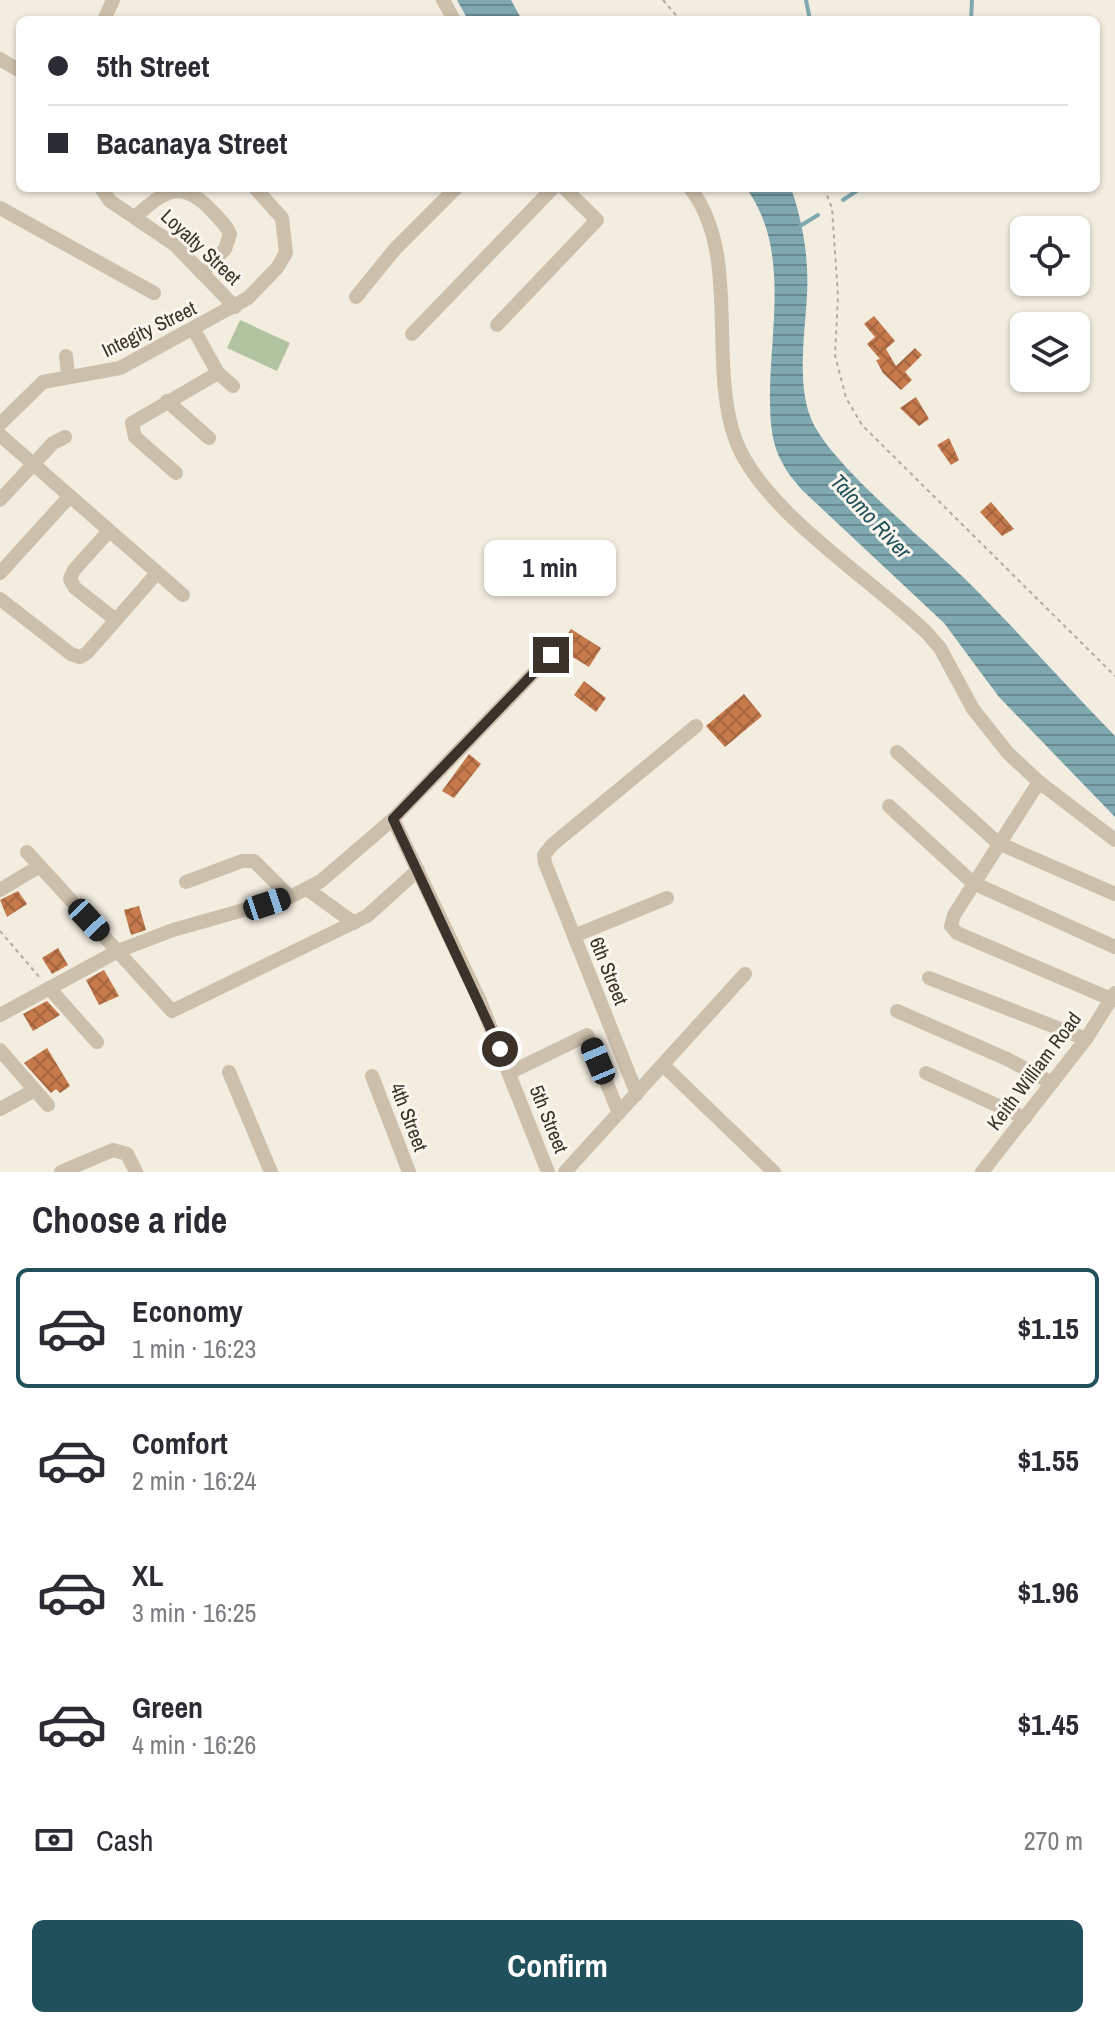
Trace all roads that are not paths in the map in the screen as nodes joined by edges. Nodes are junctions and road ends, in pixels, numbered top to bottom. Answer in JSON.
{"nodes":[{"id":1,"x":104,"y":192,"type":"edge"},
{"id":2,"x":169,"y":192,"type":"edge"},
{"id":3,"x":188,"y":192,"type":"edge"},
{"id":4,"x":259,"y":192,"type":"edge"},
{"id":5,"x":452,"y":192,"type":"edge"},
{"id":6,"x":549,"y":192,"type":"edge"},
{"id":7,"x":568,"y":192,"type":"edge"},
{"id":8,"x":692,"y":192,"type":"edge"},
{"id":9,"x":0,"y":208,"type":"edge"},
{"id":10,"x":136,"y":216,"type":"junction"},
{"id":11,"x":202,"y":273,"type":"junction"},
{"id":12,"x":154,"y":293,"type":"dead end"},
{"id":13,"x":356,"y":297,"type":"dead end"},
{"id":14,"x":235,"y":307,"type":"junction"},
{"id":15,"x":497,"y":325,"type":"dead end"},
{"id":16,"x":194,"y":330,"type":"junction"},
{"id":17,"x":412,"y":334,"type":"dead end"},
{"id":18,"x":66,"y":356,"type":"dead end"},
{"id":19,"x":218,"y":373,"type":"junction"},
{"id":20,"x":68,"y":375,"type":"junction"},
{"id":21,"x":233,"y":386,"type":"dead end"},
{"id":22,"x":167,"y":401,"type":"junction"},
{"id":23,"x":0,"y":424,"type":"edge"},
{"id":24,"x":0,"y":435,"type":"edge"},
{"id":25,"x":65,"y":437,"type":"dead end"},
{"id":26,"x":209,"y":438,"type":"dead end"},
{"id":27,"x":33,"y":464,"type":"junction"},
{"id":28,"x":176,"y":473,"type":"dead end"},
{"id":29,"x":70,"y":496,"type":"junction"},
{"id":30,"x":0,"y":500,"type":"edge"},
{"id":31,"x":109,"y":531,"type":"junction"},
{"id":32,"x":0,"y":573,"type":"edge"},
{"id":33,"x":157,"y":573,"type":"junction"},
{"id":34,"x":183,"y":595,"type":"dead end"},
{"id":35,"x":0,"y":599,"type":"edge"},
{"id":36,"x":116,"y":620,"type":"junction"},
{"id":37,"x":551,"y":655,"type":"dead end"},
{"id":38,"x":696,"y":726,"type":"dead end"},
{"id":39,"x":897,"y":752,"type":"dead end"},
{"id":40,"x":1039,"y":782,"type":"junction"},
{"id":41,"x":889,"y":806,"type":"dead end"},
{"id":42,"x":393,"y":819,"type":"junction"},
{"id":43,"x":1115,"y":840,"type":"edge"},
{"id":44,"x":998,"y":843,"type":"junction"},
{"id":45,"x":27,"y":852,"type":"dead end"},
{"id":46,"x":38,"y":867,"type":"junction"},
{"id":47,"x":418,"y":870,"type":"junction"},
{"id":48,"x":186,"y":882,"type":"dead end"},
{"id":49,"x":973,"y":883,"type":"junction"},
{"id":50,"x":307,"y":889,"type":"junction"},
{"id":51,"x":0,"y":890,"type":"edge"},
{"id":52,"x":1115,"y":894,"type":"edge"},
{"id":53,"x":290,"y":897,"type":"junction"},
{"id":54,"x":667,"y":898,"type":"dead end"},
{"id":55,"x":354,"y":923,"type":"junction"},
{"id":56,"x":574,"y":936,"type":"junction"},
{"id":57,"x":1115,"y":947,"type":"edge"},
{"id":58,"x":118,"y":951,"type":"junction"},
{"id":59,"x":745,"y":974,"type":"dead end"},
{"id":60,"x":929,"y":978,"type":"dead end"},
{"id":61,"x":49,"y":988,"type":"junction"},
{"id":62,"x":1113,"y":996,"type":"edge"},
{"id":63,"x":897,"y":1011,"type":"dead end"},
{"id":64,"x":0,"y":1015,"type":"edge"},
{"id":65,"x":1086,"y":1039,"type":"junction"},
{"id":66,"x":97,"y":1042,"type":"dead end"},
{"id":67,"x":0,"y":1050,"type":"edge"},
{"id":68,"x":663,"y":1065,"type":"junction"},
{"id":69,"x":229,"y":1072,"type":"dead end"},
{"id":70,"x":509,"y":1073,"type":"junction"},
{"id":71,"x":926,"y":1073,"type":"dead end"},
{"id":72,"x":372,"y":1076,"type":"dead end"},
{"id":73,"x":1052,"y":1083,"type":"junction"},
{"id":74,"x":35,"y":1090,"type":"junction"},
{"id":75,"x":637,"y":1094,"type":"junction"},
{"id":76,"x":48,"y":1105,"type":"dead end"},
{"id":77,"x":0,"y":1109,"type":"edge"},
{"id":78,"x":619,"y":1113,"type":"junction"},
{"id":79,"x":1025,"y":1118,"type":"junction"},
{"id":80,"x":61,"y":1172,"type":"edge"},
{"id":81,"x":136,"y":1172,"type":"edge"},
{"id":82,"x":271,"y":1172,"type":"edge"},
{"id":83,"x":409,"y":1172,"type":"edge"},
{"id":84,"x":548,"y":1172,"type":"edge"},
{"id":85,"x":565,"y":1172,"type":"edge"},
{"id":86,"x":774,"y":1172,"type":"edge"},
{"id":87,"x":982,"y":1172,"type":"edge"}],
"edges":[{"from":1,"to":10,"type":"street","name":"Loyalty Street"},
{"from":2,"to":10,"type":"street"},
{"from":3,"to":11,"type":"street"},
{"from":4,"to":14,"type":"street","name":"Integity Street"},
{"from":5,"to":13,"type":"street"},
{"from":6,"to":17,"type":"street"},
{"from":7,"to":15,"type":"street"},
{"from":8,"to":40,"type":"street"},
{"from":9,"to":12,"type":"street"},
{"from":10,"to":11,"type":"street","name":"Loyalty Street"},
{"from":11,"to":14,"type":"street","name":"Loyalty Street"},
{"from":14,"to":16,"type":"street","name":"Integity Street"},
{"from":16,"to":19,"type":"street"},
{"from":16,"to":20,"type":"street","name":"Integity Street"},
{"from":18,"to":20,"type":"street"},
{"from":19,"to":21,"type":"street"},
{"from":19,"to":22,"type":"street"},
{"from":20,"to":23,"type":"street","name":"Integity Street"},
{"from":22,"to":26,"type":"street"},
{"from":22,"to":28,"type":"street"},
{"from":24,"to":27,"type":"street"},
{"from":25,"to":27,"type":"street"},
{"from":27,"to":29,"type":"street"},
{"from":27,"to":30,"type":"street"},
{"from":29,"to":31,"type":"street"},
{"from":29,"to":32,"type":"street"},
{"from":31,"to":33,"type":"street"},
{"from":31,"to":36,"type":"street"},
{"from":33,"to":34,"type":"street"},
{"from":33,"to":36,"type":"street"},
{"from":35,"to":36,"type":"street"},
{"from":37,"to":42,"type":"street"},
{"from":38,"to":56,"type":"street","name":"6th Street"},
{"from":39,"to":44,"type":"street"},
{"from":40,"to":43,"type":"street"},
{"from":40,"to":44,"type":"street"},
{"from":41,"to":49,"type":"street"},
{"from":42,"to":47,"type":"street","name":"5th Street"},
{"from":42,"to":50,"type":"street"},
{"from":44,"to":49,"type":"street"},
{"from":44,"to":52,"type":"street"},
{"from":45,"to":46,"type":"street"},
{"from":46,"to":51,"type":"street"},
{"from":46,"to":58,"type":"street"},
{"from":47,"to":55,"type":"street"},
{"from":47,"to":70,"type":"street","name":"5th Street"},
{"from":48,"to":53,"type":"street"},
{"from":49,"to":57,"type":"street"},
{"from":49,"to":62,"type":"street"},
{"from":50,"to":53,"type":"street"},
{"from":50,"to":55,"type":"street"},
{"from":53,"to":58,"type":"street"},
{"from":54,"to":56,"type":"street"},
{"from":55,"to":58,"type":"street"},
{"from":56,"to":75,"type":"street","name":"6th Street"},
{"from":58,"to":61,"type":"street"},
{"from":59,"to":68,"type":"street"},
{"from":60,"to":65,"type":"street"},
{"from":61,"to":64,"type":"street"},
{"from":61,"to":66,"type":"street"},
{"from":62,"to":65,"type":"street","name":"Keith William Road"},
{"from":63,"to":73,"type":"street"},
{"from":65,"to":73,"type":"street","name":"Keith William Road"},
{"from":67,"to":74,"type":"street"},
{"from":68,"to":75,"type":"street"},
{"from":68,"to":86,"type":"street"},
{"from":69,"to":82,"type":"street"},
{"from":70,"to":78,"type":"street"},
{"from":70,"to":84,"type":"street","name":"5th Street"},
{"from":71,"to":79,"type":"street"},
{"from":72,"to":83,"type":"street","name":"4th Street"},
{"from":73,"to":79,"type":"street","name":"Keith William Road"},
{"from":74,"to":76,"type":"street"},
{"from":74,"to":77,"type":"street"},
{"from":75,"to":78,"type":"street"},
{"from":78,"to":85,"type":"street"},
{"from":79,"to":87,"type":"street","name":"Keith William Road"},
{"from":80,"to":81,"type":"street"}]}
